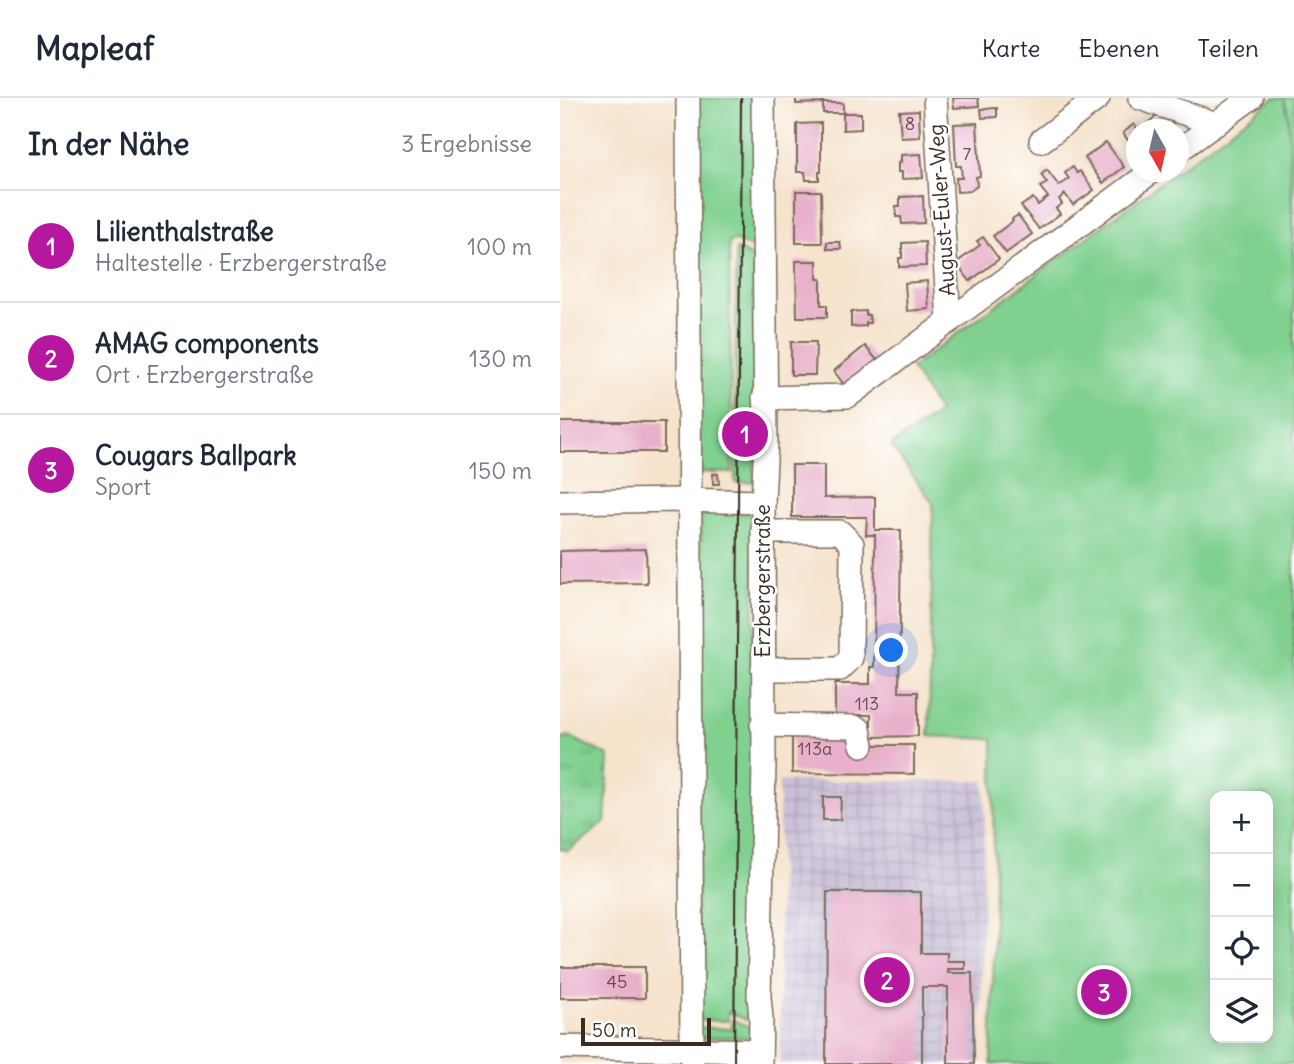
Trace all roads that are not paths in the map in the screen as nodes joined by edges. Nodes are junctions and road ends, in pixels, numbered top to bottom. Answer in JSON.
{"nodes":[{"id":1,"x":688,"y":98,"type":"edge"},
{"id":2,"x":763,"y":98,"type":"edge"},
{"id":3,"x":935,"y":98,"type":"edge"},
{"id":4,"x":1098,"y":98,"type":"edge"},
{"id":5,"x":1140,"y":98,"type":"edge"},
{"id":6,"x":1251,"y":98,"type":"edge"},
{"id":7,"x":1216,"y":124,"type":"junction"},
{"id":8,"x":1041,"y":141,"type":"dead end"},
{"id":9,"x":1189,"y":143,"type":"edge"},
{"id":10,"x":1138,"y":182,"type":"edge"},
{"id":11,"x":949,"y":322,"type":"junction"},
{"id":12,"x":764,"y":398,"type":"junction"},
{"id":13,"x":691,"y":500,"type":"junction"},
{"id":14,"x":560,"y":502,"type":"edge"},
{"id":15,"x":763,"y":502,"type":"junction"},
{"id":16,"x":763,"y":532,"type":"junction"},
{"id":17,"x":764,"y":669,"type":"junction"},
{"id":18,"x":762,"y":725,"type":"junction"},
{"id":19,"x":862,"y":745,"type":"dead end"},
{"id":20,"x":560,"y":1047,"type":"edge"},
{"id":21,"x":692,"y":1057,"type":"edge"},
{"id":22,"x":760,"y":1058,"type":"edge"}],
"edges":[{"from":1,"to":13,"type":"street"},
{"from":2,"to":12,"type":"street","name":"Erzbergerstraße"},
{"from":3,"to":11,"type":"street","name":"August-Euler-Weg"},
{"from":4,"to":8,"type":"street"},
{"from":5,"to":7,"type":"street"},
{"from":6,"to":7,"type":"street"},
{"from":7,"to":9,"type":"street"},
{"from":10,"to":11,"type":"street"},
{"from":11,"to":12,"type":"street"},
{"from":12,"to":15,"type":"street","name":"Erzbergerstraße"},
{"from":13,"to":14,"type":"street"},
{"from":13,"to":15,"type":"street"},
{"from":13,"to":21,"type":"street"},
{"from":15,"to":16,"type":"street","name":"Erzbergerstraße"},
{"from":16,"to":17,"type":"street","name":"Erzbergerstraße"},
{"from":16,"to":17,"type":"street"},
{"from":17,"to":18,"type":"street","name":"Erzbergerstraße"},
{"from":18,"to":19,"type":"street"},
{"from":18,"to":22,"type":"street","name":"Erzbergerstraße"},
{"from":20,"to":21,"type":"street"},
{"from":21,"to":22,"type":"street"}]}
